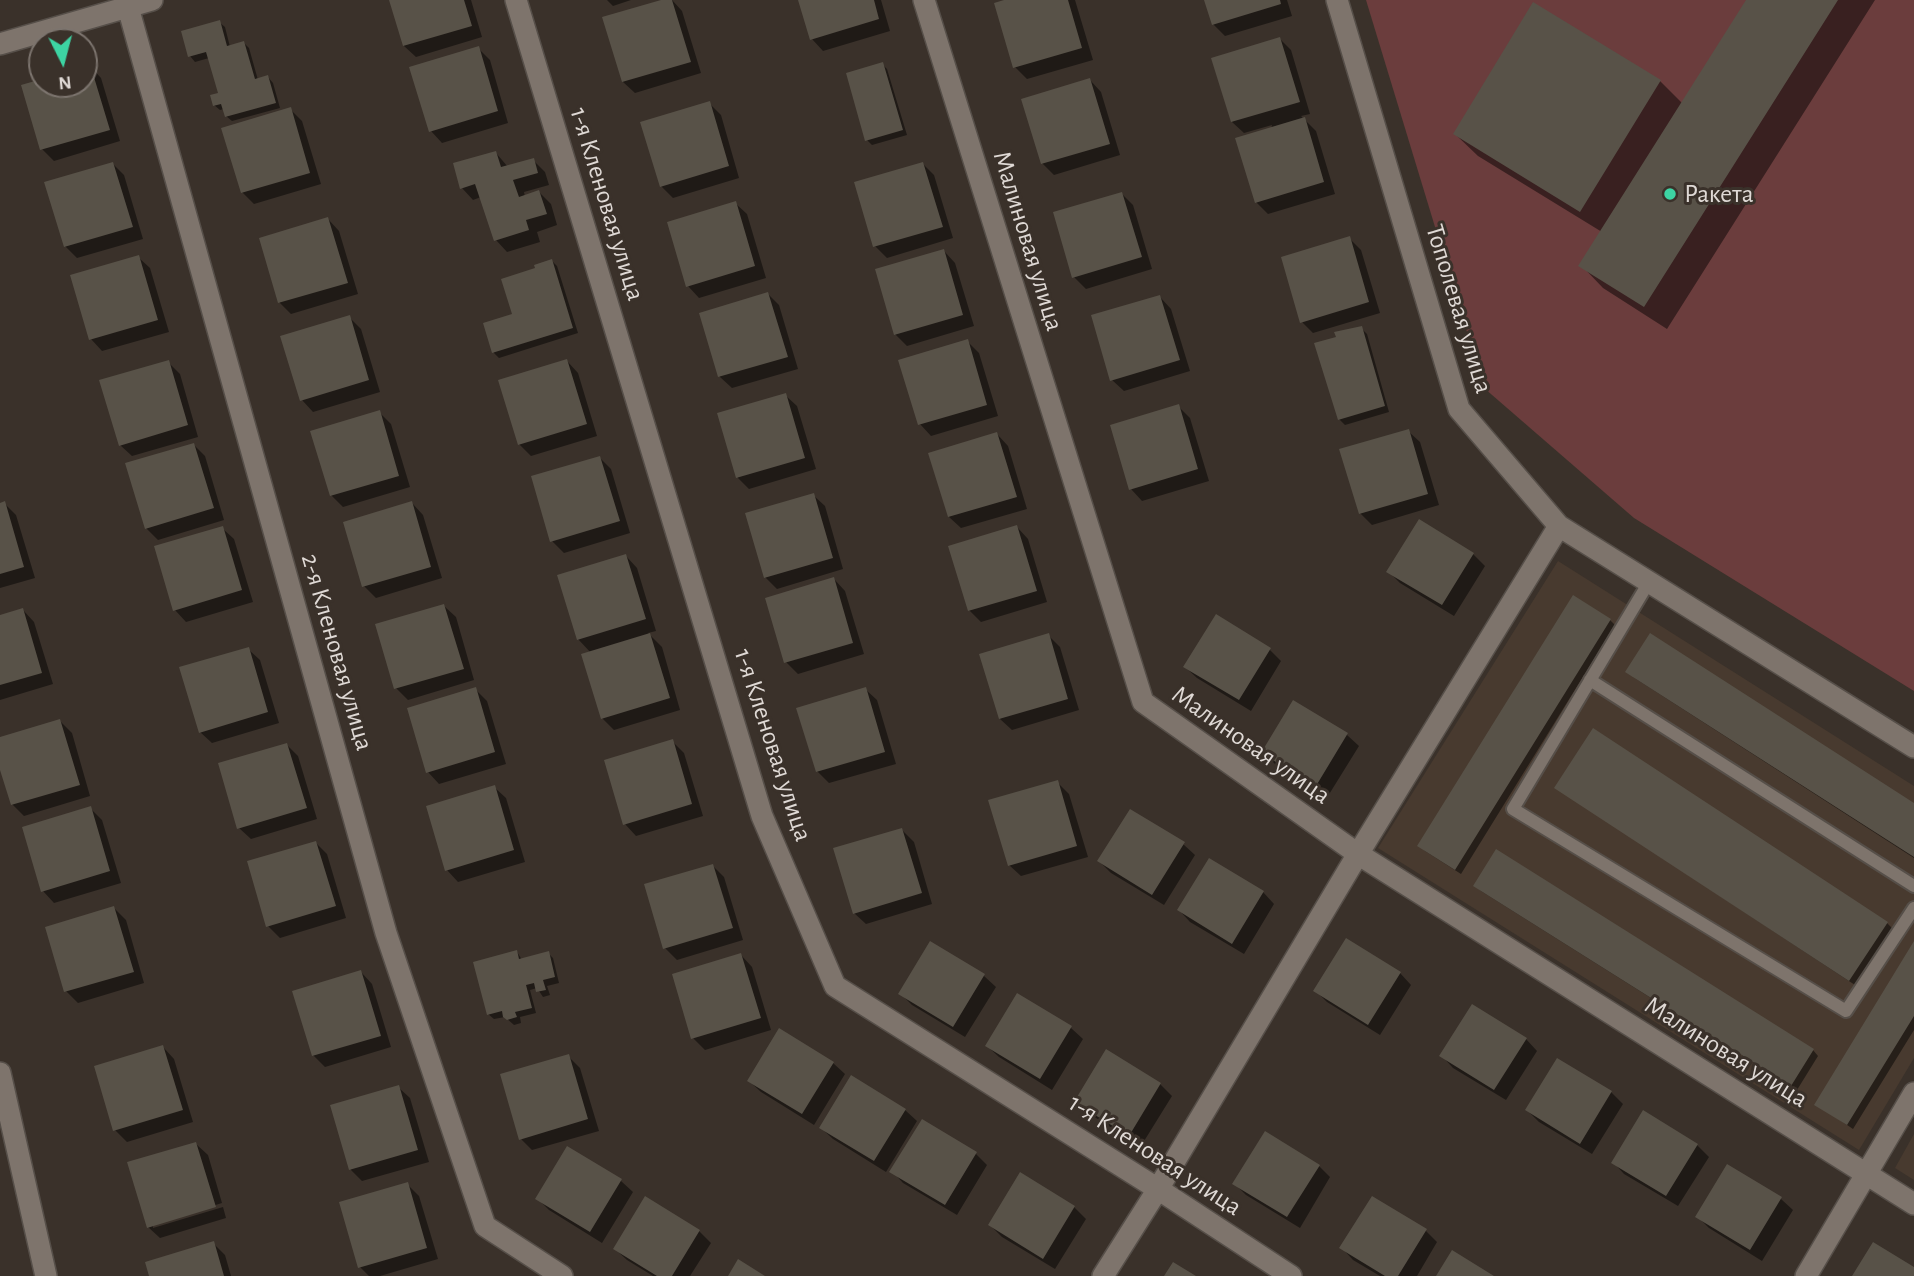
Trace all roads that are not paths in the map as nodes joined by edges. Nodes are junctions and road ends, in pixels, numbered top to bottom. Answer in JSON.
{"nodes":[{"id":1,"x":152,"y":0,"type":"edge"},
{"id":2,"x":516,"y":0,"type":"edge"},
{"id":3,"x":924,"y":0,"type":"edge"},
{"id":4,"x":1337,"y":0,"type":"edge"},
{"id":5,"x":127,"y":4,"type":"edge"},
{"id":6,"x":0,"y":44,"type":"edge"},
{"id":7,"x":1559,"y":526,"type":"junction"},
{"id":8,"x":1649,"y":582,"type":"junction"},
{"id":9,"x":1590,"y":680,"type":"junction"},
{"id":10,"x":1914,"y":747,"type":"edge"},
{"id":11,"x":1358,"y":854,"type":"junction"},
{"id":12,"x":1914,"y":886,"type":"edge"},
{"id":13,"x":1914,"y":908,"type":"edge"},
{"id":14,"x":0,"y":1073,"type":"edge"},
{"id":15,"x":1914,"y":1093,"type":"edge"},
{"id":16,"x":1868,"y":1174,"type":"junction"},
{"id":17,"x":1158,"y":1189,"type":"junction"},
{"id":18,"x":1914,"y":1203,"type":"edge"},
{"id":19,"x":46,"y":1276,"type":"edge"},
{"id":20,"x":562,"y":1276,"type":"edge"},
{"id":21,"x":1103,"y":1276,"type":"edge"},
{"id":22,"x":1291,"y":1276,"type":"edge"},
{"id":23,"x":1806,"y":1276,"type":"edge"}],
"edges":[{"from":1,"to":5,"type":"street"},
{"from":2,"to":17,"type":"street","name":"1-я Кленовая улица"},
{"from":3,"to":11,"type":"street","name":"Малиновая улица"},
{"from":4,"to":7,"type":"street","name":"Тополевая улица"},
{"from":5,"to":6,"type":"street"},
{"from":5,"to":20,"type":"street","name":"2-я Кленовая улица"},
{"from":7,"to":8,"type":"street","name":"Тополевая улица"},
{"from":7,"to":11,"type":"street"},
{"from":8,"to":9,"type":"lane"},
{"from":8,"to":10,"type":"street","name":"Тополевая улица"},
{"from":9,"to":12,"type":"lane"},
{"from":9,"to":13,"type":"lane"},
{"from":11,"to":16,"type":"street","name":"Малиновая улица"},
{"from":11,"to":17,"type":"street"},
{"from":14,"to":19,"type":"street"},
{"from":15,"to":16,"type":"street"},
{"from":16,"to":18,"type":"street","name":"Малиновая улица"},
{"from":16,"to":23,"type":"street"},
{"from":17,"to":21,"type":"street"},
{"from":17,"to":22,"type":"street","name":"1-я Кленовая улица"}]}
